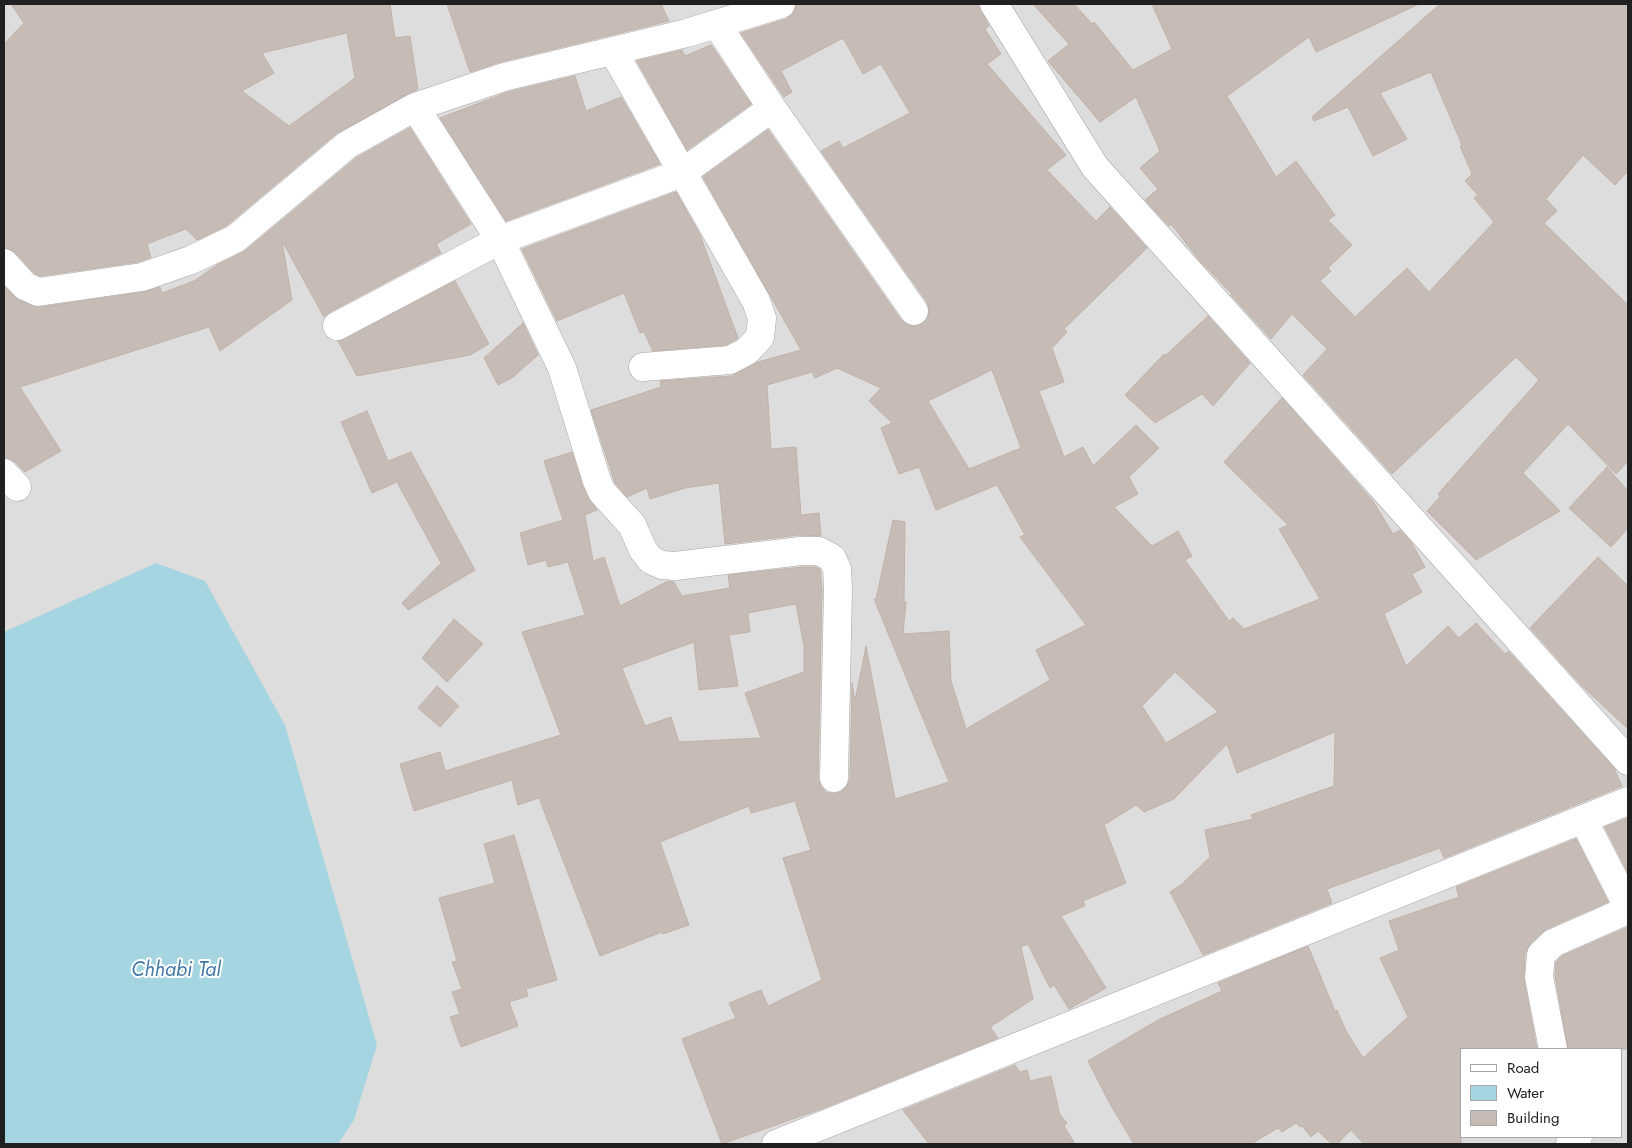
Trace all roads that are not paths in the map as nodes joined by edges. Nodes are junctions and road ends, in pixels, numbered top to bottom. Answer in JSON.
{"nodes":[{"id":1,"x":781,"y":4,"type":"edge"},
{"id":2,"x":994,"y":4,"type":"edge"},
{"id":3,"x":718,"y":25,"type":"junction"},
{"id":4,"x":613,"y":51,"type":"junction"},
{"id":5,"x":415,"y":107,"type":"junction"},
{"id":6,"x":772,"y":108,"type":"junction"},
{"id":7,"x":682,"y":173,"type":"junction"},
{"id":8,"x":500,"y":240,"type":"junction"},
{"id":9,"x":4,"y":263,"type":"edge"},
{"id":10,"x":914,"y":311,"type":"dead end"},
{"id":11,"x":337,"y":326,"type":"dead end"},
{"id":12,"x":643,"y":367,"type":"dead end"},
{"id":13,"x":1628,"y":761,"type":"edge"},
{"id":14,"x":834,"y":778,"type":"dead end"},
{"id":15,"x":1628,"y":801,"type":"edge"},
{"id":16,"x":1583,"y":819,"type":"junction"},
{"id":17,"x":1628,"y":908,"type":"edge"},
{"id":18,"x":1553,"y":1048,"type":"edge"},
{"id":19,"x":776,"y":1144,"type":"edge"}],
"edges":[{"from":1,"to":3,"type":"street"},
{"from":2,"to":13,"type":"street"},
{"from":3,"to":4,"type":"street"},
{"from":3,"to":6,"type":"street"},
{"from":4,"to":5,"type":"street"},
{"from":4,"to":7,"type":"street"},
{"from":5,"to":8,"type":"street"},
{"from":5,"to":9,"type":"street"},
{"from":6,"to":7,"type":"street"},
{"from":6,"to":10,"type":"street"},
{"from":7,"to":8,"type":"street"},
{"from":7,"to":12,"type":"street"},
{"from":8,"to":11,"type":"street"},
{"from":8,"to":14,"type":"street"},
{"from":15,"to":16,"type":"street"},
{"from":16,"to":17,"type":"street"},
{"from":16,"to":19,"type":"street"},
{"from":17,"to":18,"type":"street"}]}
